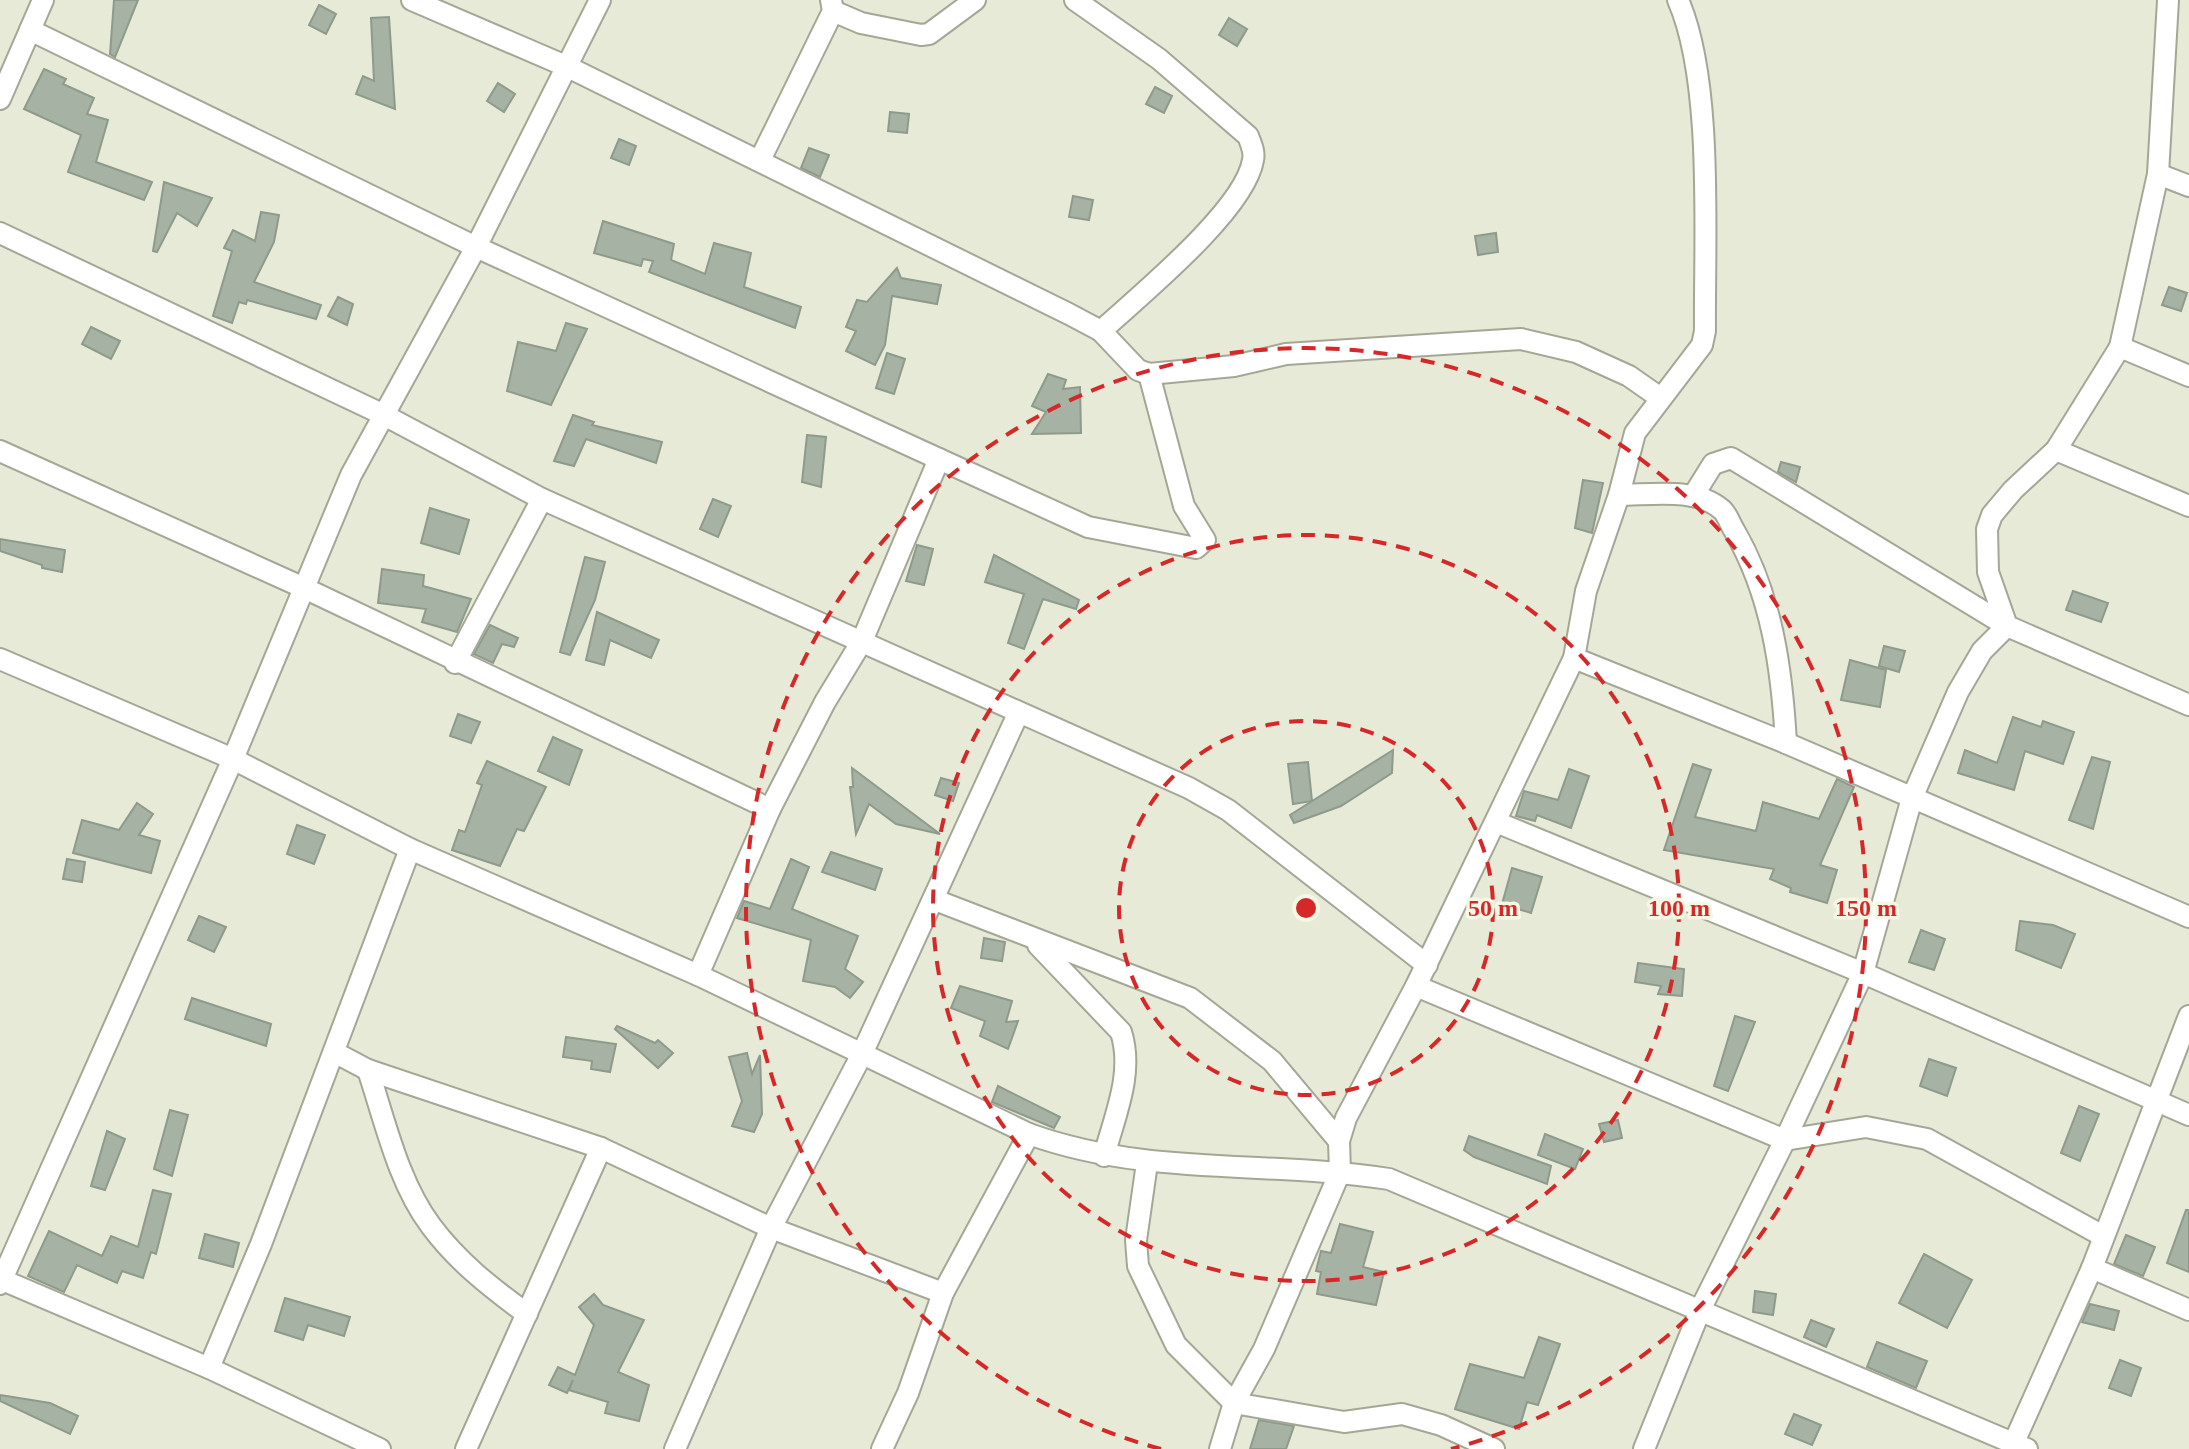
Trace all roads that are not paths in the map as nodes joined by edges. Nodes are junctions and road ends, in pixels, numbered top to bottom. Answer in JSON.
{"nodes":[{"id":1,"x":43,"y":0,"type":"edge"},
{"id":2,"x":412,"y":0,"type":"edge"},
{"id":3,"x":600,"y":0,"type":"edge"},
{"id":4,"x":975,"y":0,"type":"edge"},
{"id":5,"x":1075,"y":0,"type":"edge"},
{"id":6,"x":1678,"y":0,"type":"edge"},
{"id":7,"x":2168,"y":0,"type":"edge"},
{"id":8,"x":832,"y":5,"type":"edge"},
{"id":9,"x":30,"y":30,"type":"junction"},
{"id":10,"x":568,"y":67,"type":"junction"},
{"id":11,"x":0,"y":99,"type":"edge"},
{"id":12,"x":760,"y":160,"type":"junction"},
{"id":13,"x":2158,"y":174,"type":"junction"},
{"id":14,"x":2189,"y":186,"type":"edge"},
{"id":15,"x":0,"y":233,"type":"edge"},
{"id":16,"x":476,"y":247,"type":"junction"},
{"id":17,"x":1101,"y":331,"type":"junction"},
{"id":18,"x":2120,"y":347,"type":"junction"},
{"id":19,"x":1149,"y":374,"type":"junction"},
{"id":20,"x":2189,"y":376,"type":"edge"},
{"id":21,"x":1659,"y":397,"type":"junction"},
{"id":22,"x":382,"y":414,"type":"junction"},
{"id":23,"x":2056,"y":450,"type":"junction"},
{"id":24,"x":0,"y":451,"type":"edge"},
{"id":25,"x":939,"y":459,"type":"junction"},
{"id":26,"x":1619,"y":495,"type":"junction"},
{"id":27,"x":1693,"y":496,"type":"junction"},
{"id":28,"x":542,"y":499,"type":"junction"},
{"id":29,"x":2189,"y":506,"type":"edge"},
{"id":30,"x":302,"y":587,"type":"junction"},
{"id":31,"x":2007,"y":626,"type":"junction"},
{"id":32,"x":862,"y":641,"type":"junction"},
{"id":33,"x":1574,"y":658,"type":"junction"},
{"id":34,"x":0,"y":659,"type":"edge"},
{"id":35,"x":455,"y":663,"type":"junction"},
{"id":36,"x":2189,"y":705,"type":"edge"},
{"id":37,"x":1018,"y":714,"type":"junction"},
{"id":38,"x":1786,"y":743,"type":"junction"},
{"id":39,"x":233,"y":759,"type":"junction"},
{"id":40,"x":1912,"y":798,"type":"junction"},
{"id":41,"x":770,"y":809,"type":"junction"},
{"id":42,"x":1496,"y":822,"type":"junction"},
{"id":43,"x":410,"y":849,"type":"junction"},
{"id":44,"x":935,"y":900,"type":"junction"},
{"id":45,"x":2189,"y":917,"type":"edge"},
{"id":46,"x":1034,"y":940,"type":"junction"},
{"id":47,"x":1427,"y":965,"type":"junction"},
{"id":48,"x":1863,"y":973,"type":"junction"},
{"id":49,"x":698,"y":975,"type":"junction"},
{"id":50,"x":1416,"y":986,"type":"junction"},
{"id":51,"x":2189,"y":1016,"type":"edge"},
{"id":52,"x":334,"y":1052,"type":"junction"},
{"id":53,"x":861,"y":1056,"type":"junction"},
{"id":54,"x":368,"y":1070,"type":"junction"},
{"id":55,"x":2154,"y":1101,"type":"junction"},
{"id":56,"x":2189,"y":1115,"type":"edge"},
{"id":57,"x":1029,"y":1134,"type":"junction"},
{"id":58,"x":1785,"y":1140,"type":"junction"},
{"id":59,"x":1339,"y":1141,"type":"junction"},
{"id":60,"x":601,"y":1148,"type":"junction"},
{"id":61,"x":1104,"y":1156,"type":"junction"},
{"id":62,"x":1147,"y":1163,"type":"junction"},
{"id":63,"x":1340,"y":1172,"type":"junction"},
{"id":64,"x":771,"y":1228,"type":"junction"},
{"id":65,"x":2103,"y":1236,"type":"junction"},
{"id":66,"x":2092,"y":1268,"type":"junction"},
{"id":67,"x":1,"y":1281,"type":"edge"},
{"id":68,"x":943,"y":1293,"type":"junction"},
{"id":69,"x":1701,"y":1308,"type":"junction"},
{"id":70,"x":2189,"y":1310,"type":"edge"},
{"id":71,"x":527,"y":1314,"type":"junction"},
{"id":72,"x":209,"y":1368,"type":"junction"},
{"id":73,"x":1234,"y":1403,"type":"junction"},
{"id":74,"x":2017,"y":1447,"type":"edge"},
{"id":75,"x":380,"y":1449,"type":"edge"},
{"id":76,"x":466,"y":1449,"type":"edge"},
{"id":77,"x":675,"y":1449,"type":"edge"},
{"id":78,"x":882,"y":1449,"type":"edge"},
{"id":79,"x":1220,"y":1449,"type":"edge"},
{"id":80,"x":1494,"y":1449,"type":"edge"},
{"id":81,"x":1644,"y":1449,"type":"edge"}],
"edges":[{"from":1,"to":9,"type":"street"},
{"from":2,"to":10,"type":"street"},
{"from":3,"to":10,"type":"street"},
{"from":4,"to":8,"type":"street"},
{"from":5,"to":17,"type":"street"},
{"from":6,"to":21,"type":"street"},
{"from":7,"to":13,"type":"street"},
{"from":8,"to":12,"type":"street"},
{"from":9,"to":11,"type":"street"},
{"from":9,"to":16,"type":"street"},
{"from":10,"to":12,"type":"street"},
{"from":10,"to":16,"type":"street"},
{"from":12,"to":17,"type":"street"},
{"from":13,"to":14,"type":"street"},
{"from":13,"to":18,"type":"street"},
{"from":15,"to":22,"type":"street"},
{"from":16,"to":22,"type":"street"},
{"from":16,"to":25,"type":"street"},
{"from":17,"to":19,"type":"street"},
{"from":18,"to":20,"type":"street"},
{"from":18,"to":23,"type":"street"},
{"from":19,"to":21,"type":"street"},
{"from":19,"to":25,"type":"street"},
{"from":21,"to":26,"type":"street"},
{"from":22,"to":28,"type":"street"},
{"from":22,"to":30,"type":"street"},
{"from":23,"to":29,"type":"street"},
{"from":23,"to":31,"type":"street"},
{"from":24,"to":30,"type":"street"},
{"from":25,"to":32,"type":"street"},
{"from":26,"to":27,"type":"street"},
{"from":26,"to":33,"type":"street"},
{"from":27,"to":31,"type":"street"},
{"from":27,"to":38,"type":"street"},
{"from":28,"to":32,"type":"street"},
{"from":28,"to":35,"type":"street"},
{"from":30,"to":35,"type":"street"},
{"from":30,"to":39,"type":"street"},
{"from":31,"to":36,"type":"street"},
{"from":31,"to":40,"type":"street"},
{"from":32,"to":37,"type":"street"},
{"from":32,"to":41,"type":"street"},
{"from":33,"to":38,"type":"street"},
{"from":33,"to":42,"type":"street"},
{"from":34,"to":39,"type":"street"},
{"from":35,"to":41,"type":"street"},
{"from":37,"to":44,"type":"street"},
{"from":37,"to":47,"type":"street"},
{"from":38,"to":40,"type":"street"},
{"from":39,"to":43,"type":"street"},
{"from":39,"to":67,"type":"street"},
{"from":40,"to":45,"type":"street"},
{"from":40,"to":48,"type":"street"},
{"from":41,"to":49,"type":"street"},
{"from":42,"to":47,"type":"street"},
{"from":42,"to":48,"type":"street"},
{"from":43,"to":49,"type":"street"},
{"from":43,"to":52,"type":"street"},
{"from":44,"to":46,"type":"street"},
{"from":44,"to":53,"type":"street"},
{"from":46,"to":59,"type":"street"},
{"from":46,"to":61,"type":"street"},
{"from":47,"to":50,"type":"street"},
{"from":48,"to":55,"type":"street"},
{"from":48,"to":58,"type":"street"},
{"from":49,"to":53,"type":"street"},
{"from":50,"to":58,"type":"street"},
{"from":50,"to":59,"type":"street"},
{"from":51,"to":55,"type":"street"},
{"from":52,"to":54,"type":"street"},
{"from":52,"to":72,"type":"street"},
{"from":53,"to":57,"type":"street"},
{"from":53,"to":64,"type":"street"},
{"from":54,"to":60,"type":"street"},
{"from":54,"to":71,"type":"street"},
{"from":55,"to":56,"type":"street"},
{"from":55,"to":65,"type":"street"},
{"from":57,"to":61,"type":"street"},
{"from":57,"to":68,"type":"street"},
{"from":58,"to":65,"type":"street"},
{"from":58,"to":69,"type":"street"},
{"from":59,"to":63,"type":"street"},
{"from":60,"to":64,"type":"street"},
{"from":60,"to":71,"type":"street"},
{"from":61,"to":62,"type":"street"},
{"from":62,"to":63,"type":"street"},
{"from":62,"to":73,"type":"street"},
{"from":63,"to":69,"type":"street"},
{"from":63,"to":73,"type":"street"},
{"from":64,"to":68,"type":"street"},
{"from":64,"to":77,"type":"street"},
{"from":65,"to":66,"type":"street"},
{"from":66,"to":70,"type":"street"},
{"from":66,"to":74,"type":"street"},
{"from":67,"to":72,"type":"street"},
{"from":68,"to":78,"type":"street"},
{"from":69,"to":74,"type":"street"},
{"from":69,"to":81,"type":"street"},
{"from":71,"to":76,"type":"street"},
{"from":72,"to":75,"type":"street"},
{"from":73,"to":79,"type":"street"},
{"from":73,"to":80,"type":"street"}]}
